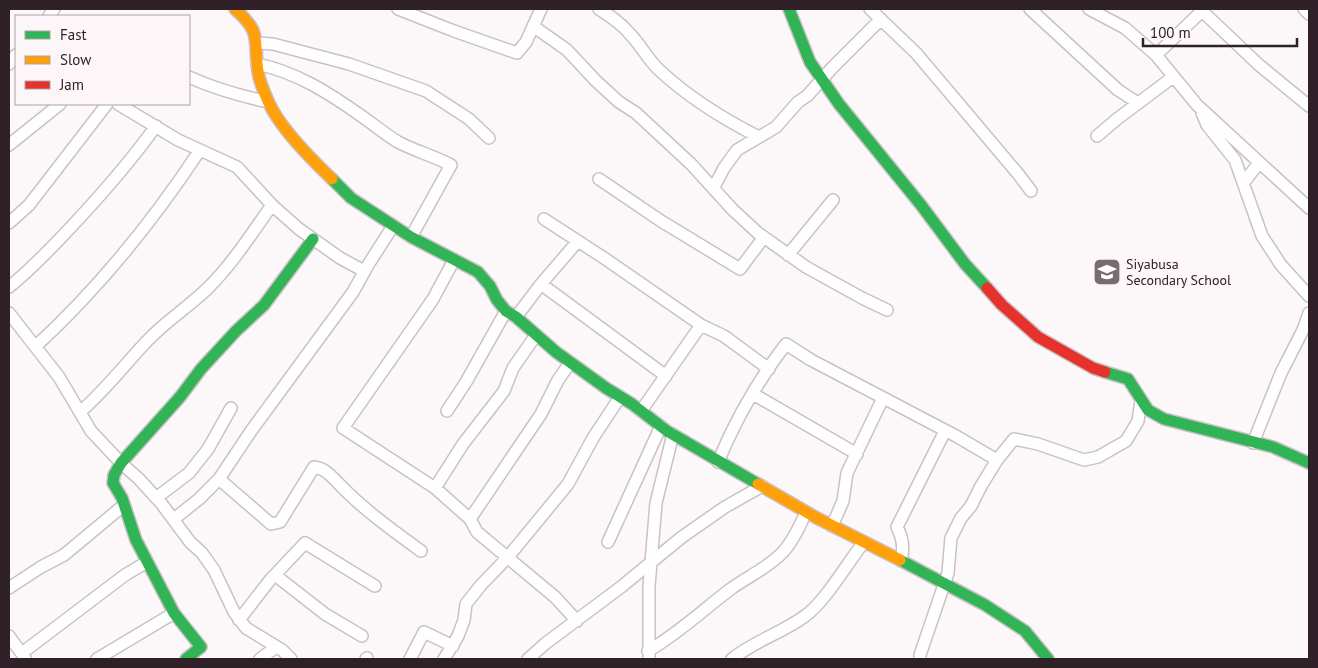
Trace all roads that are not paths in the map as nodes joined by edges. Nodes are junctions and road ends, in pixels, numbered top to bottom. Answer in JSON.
{"nodes":[{"id":1,"x":235,"y":9,"type":"edge"},
{"id":2,"x":398,"y":9,"type":"edge"},
{"id":3,"x":541,"y":9,"type":"edge"},
{"id":4,"x":600,"y":9,"type":"edge"},
{"id":5,"x":789,"y":9,"type":"edge"},
{"id":6,"x":870,"y":9,"type":"edge"},
{"id":7,"x":1030,"y":9,"type":"edge"},
{"id":8,"x":1089,"y":9,"type":"edge"},
{"id":9,"x":1202,"y":9,"type":"edge"},
{"id":10,"x":1304,"y":9,"type":"edge"},
{"id":11,"x":1309,"y":14,"type":"edge"},
{"id":12,"x":881,"y":19,"type":"junction"},
{"id":13,"x":533,"y":26,"type":"junction"},
{"id":14,"x":257,"y":43,"type":"junction"},
{"id":15,"x":1156,"y":55,"type":"junction"},
{"id":16,"x":257,"y":64,"type":"junction"},
{"id":17,"x":190,"y":77,"type":"edge"},
{"id":18,"x":1173,"y":77,"type":"junction"},
{"id":19,"x":822,"y":80,"type":"junction"},
{"id":20,"x":268,"y":102,"type":"junction"},
{"id":21,"x":1138,"y":103,"type":"junction"},
{"id":22,"x":59,"y":105,"type":"edge"},
{"id":23,"x":106,"y":105,"type":"edge"},
{"id":24,"x":120,"y":105,"type":"edge"},
{"id":25,"x":1197,"y":105,"type":"junction"},
{"id":26,"x":1309,"y":106,"type":"edge"},
{"id":27,"x":156,"y":126,"type":"junction"},
{"id":28,"x":1097,"y":136,"type":"dead end"},
{"id":29,"x":759,"y":137,"type":"junction"},
{"id":30,"x":490,"y":138,"type":"dead end"},
{"id":31,"x":9,"y":145,"type":"edge"},
{"id":32,"x":200,"y":150,"type":"junction"},
{"id":33,"x":1259,"y":163,"type":"junction"},
{"id":34,"x":599,"y":180,"type":"dead end"},
{"id":35,"x":1244,"y":182,"type":"junction"},
{"id":36,"x":714,"y":187,"type":"junction"},
{"id":37,"x":1031,"y":191,"type":"dead end"},
{"id":38,"x":833,"y":200,"type":"dead end"},
{"id":39,"x":272,"y":205,"type":"junction"},
{"id":40,"x":1309,"y":208,"type":"edge"},
{"id":41,"x":544,"y":219,"type":"dead end"},
{"id":42,"x":9,"y":223,"type":"edge"},
{"id":43,"x":393,"y":226,"type":"junction"},
{"id":44,"x":411,"y":237,"type":"junction"},
{"id":45,"x":764,"y":237,"type":"junction"},
{"id":46,"x":313,"y":239,"type":"junction"},
{"id":47,"x":578,"y":242,"type":"junction"},
{"id":48,"x":788,"y":255,"type":"junction"},
{"id":49,"x":454,"y":260,"type":"junction"},
{"id":50,"x":364,"y":271,"type":"junction"},
{"id":51,"x":541,"y":284,"type":"junction"},
{"id":52,"x":9,"y":287,"type":"edge"},
{"id":53,"x":1309,"y":296,"type":"edge"},
{"id":54,"x":887,"y":310,"type":"dead end"},
{"id":55,"x":9,"y":313,"type":"edge"},
{"id":56,"x":1309,"y":313,"type":"edge"},
{"id":57,"x":511,"y":314,"type":"junction"},
{"id":58,"x":701,"y":325,"type":"junction"},
{"id":59,"x":536,"y":335,"type":"junction"},
{"id":60,"x":36,"y":346,"type":"junction"},
{"id":61,"x":570,"y":363,"type":"junction"},
{"id":62,"x":769,"y":369,"type":"junction"},
{"id":63,"x":666,"y":376,"type":"junction"},
{"id":64,"x":753,"y":394,"type":"junction"},
{"id":65,"x":620,"y":397,"type":"junction"},
{"id":66,"x":883,"y":398,"type":"junction"},
{"id":67,"x":1141,"y":400,"type":"junction"},
{"id":68,"x":231,"y":408,"type":"dead end"},
{"id":69,"x":447,"y":411,"type":"dead end"},
{"id":70,"x":641,"y":411,"type":"junction"},
{"id":71,"x":80,"y":412,"type":"junction"},
{"id":72,"x":661,"y":426,"type":"junction"},
{"id":73,"x":945,"y":431,"type":"junction"},
{"id":74,"x":673,"y":434,"type":"junction"},
{"id":75,"x":1253,"y":443,"type":"junction"},
{"id":76,"x":857,"y":454,"type":"junction"},
{"id":77,"x":997,"y":460,"type":"junction"},
{"id":78,"x":718,"y":462,"type":"junction"},
{"id":79,"x":121,"y":463,"type":"junction"},
{"id":80,"x":1309,"y":463,"type":"edge"},
{"id":81,"x":219,"y":479,"type":"junction"},
{"id":82,"x":762,"y":486,"type":"junction"},
{"id":83,"x":435,"y":488,"type":"junction"},
{"id":84,"x":156,"y":498,"type":"junction"},
{"id":85,"x":124,"y":505,"type":"junction"},
{"id":86,"x":806,"y":512,"type":"junction"},
{"id":87,"x":174,"y":519,"type":"junction"},
{"id":88,"x":470,"y":519,"type":"junction"},
{"id":89,"x":832,"y":526,"type":"junction"},
{"id":90,"x":608,"y":542,"type":"dead end"},
{"id":91,"x":864,"y":542,"type":"junction"},
{"id":92,"x":421,"y":551,"type":"dead end"},
{"id":93,"x":508,"y":557,"type":"junction"},
{"id":94,"x":901,"y":561,"type":"junction"},
{"id":95,"x":147,"y":562,"type":"junction"},
{"id":96,"x":650,"y":564,"type":"junction"},
{"id":97,"x":275,"y":574,"type":"junction"},
{"id":98,"x":944,"y":584,"type":"junction"},
{"id":99,"x":375,"y":586,"type":"dead end"},
{"id":100,"x":9,"y":588,"type":"edge"},
{"id":101,"x":174,"y":613,"type":"junction"},
{"id":102,"x":239,"y":620,"type":"junction"},
{"id":103,"x":577,"y":621,"type":"junction"},
{"id":104,"x":9,"y":636,"type":"edge"},
{"id":105,"x":362,"y":636,"type":"dead end"},
{"id":106,"x":453,"y":646,"type":"junction"},
{"id":107,"x":276,"y":647,"type":"junction"},
{"id":108,"x":648,"y":655,"type":"edge"},
{"id":109,"x":24,"y":656,"type":"edge"},
{"id":110,"x":97,"y":659,"type":"edge"},
{"id":111,"x":186,"y":659,"type":"edge"},
{"id":112,"x":260,"y":659,"type":"edge"},
{"id":113,"x":291,"y":659,"type":"edge"},
{"id":114,"x":410,"y":659,"type":"edge"},
{"id":115,"x":444,"y":659,"type":"edge"},
{"id":116,"x":528,"y":659,"type":"edge"},
{"id":117,"x":732,"y":659,"type":"edge"},
{"id":118,"x":920,"y":659,"type":"edge"},
{"id":119,"x":1048,"y":659,"type":"edge"}],
"edges":[{"from":1,"to":14,"type":"street"},
{"from":2,"to":13,"type":"street"},
{"from":3,"to":13,"type":"street"},
{"from":4,"to":29,"type":"street"},
{"from":5,"to":19,"type":"street"},
{"from":6,"to":12,"type":"street"},
{"from":7,"to":21,"type":"street"},
{"from":8,"to":15,"type":"street"},
{"from":9,"to":15,"type":"street"},
{"from":9,"to":26,"type":"street"},
{"from":10,"to":11,"type":"street"},
{"from":12,"to":19,"type":"street"},
{"from":12,"to":37,"type":"street"},
{"from":13,"to":36,"type":"street"},
{"from":14,"to":16,"type":"street"},
{"from":14,"to":30,"type":"street"},
{"from":15,"to":18,"type":"street"},
{"from":16,"to":20,"type":"street"},
{"from":16,"to":44,"type":"street"},
{"from":17,"to":20,"type":"street"},
{"from":18,"to":21,"type":"street"},
{"from":18,"to":25,"type":"street"},
{"from":19,"to":29,"type":"street"},
{"from":19,"to":67,"type":"street"},
{"from":20,"to":43,"type":"street"},
{"from":21,"to":28,"type":"street"},
{"from":22,"to":31,"type":"street"},
{"from":23,"to":42,"type":"street"},
{"from":24,"to":27,"type":"street"},
{"from":25,"to":33,"type":"street"},
{"from":25,"to":35,"type":"street"},
{"from":27,"to":32,"type":"street"},
{"from":27,"to":52,"type":"street"},
{"from":29,"to":36,"type":"street"},
{"from":32,"to":39,"type":"street"},
{"from":32,"to":60,"type":"street"},
{"from":33,"to":35,"type":"street"},
{"from":33,"to":40,"type":"street"},
{"from":34,"to":45,"type":"street"},
{"from":35,"to":53,"type":"street"},
{"from":36,"to":45,"type":"street"},
{"from":38,"to":48,"type":"street"},
{"from":39,"to":46,"type":"street"},
{"from":39,"to":71,"type":"street"},
{"from":41,"to":47,"type":"street"},
{"from":43,"to":44,"type":"street"},
{"from":43,"to":50,"type":"street"},
{"from":44,"to":49,"type":"street"},
{"from":45,"to":48,"type":"street"},
{"from":46,"to":50,"type":"street"},
{"from":46,"to":79,"type":"street"},
{"from":47,"to":51,"type":"street"},
{"from":47,"to":58,"type":"street"},
{"from":48,"to":54,"type":"street"},
{"from":49,"to":57,"type":"street"},
{"from":49,"to":83,"type":"street"},
{"from":50,"to":81,"type":"street"},
{"from":51,"to":57,"type":"street"},
{"from":51,"to":63,"type":"street"},
{"from":55,"to":60,"type":"street"},
{"from":56,"to":75,"type":"street"},
{"from":57,"to":59,"type":"street"},
{"from":57,"to":69,"type":"street"},
{"from":58,"to":62,"type":"street"},
{"from":58,"to":63,"type":"street"},
{"from":59,"to":61,"type":"street"},
{"from":59,"to":83,"type":"street"},
{"from":60,"to":71,"type":"street"},
{"from":61,"to":65,"type":"street"},
{"from":61,"to":88,"type":"street"},
{"from":62,"to":64,"type":"street"},
{"from":62,"to":66,"type":"street"},
{"from":63,"to":70,"type":"street"},
{"from":64,"to":76,"type":"street"},
{"from":64,"to":78,"type":"street"},
{"from":65,"to":70,"type":"street"},
{"from":65,"to":93,"type":"street"},
{"from":66,"to":73,"type":"street"},
{"from":66,"to":76,"type":"street"},
{"from":67,"to":75,"type":"street"},
{"from":67,"to":77,"type":"street"},
{"from":68,"to":84,"type":"street"},
{"from":70,"to":72,"type":"street"},
{"from":71,"to":79,"type":"street"},
{"from":72,"to":74,"type":"street"},
{"from":72,"to":90,"type":"street"},
{"from":73,"to":77,"type":"street"},
{"from":73,"to":94,"type":"street"},
{"from":74,"to":78,"type":"street"},
{"from":74,"to":96,"type":"street"},
{"from":75,"to":80,"type":"street"},
{"from":76,"to":89,"type":"street"},
{"from":77,"to":98,"type":"street"},
{"from":78,"to":82,"type":"street"},
{"from":79,"to":84,"type":"street"},
{"from":79,"to":85,"type":"street"},
{"from":81,"to":87,"type":"street"},
{"from":81,"to":92,"type":"street"},
{"from":82,"to":86,"type":"street"},
{"from":82,"to":96,"type":"street"},
{"from":83,"to":88,"type":"street"},
{"from":84,"to":87,"type":"street"},
{"from":85,"to":95,"type":"street"},
{"from":85,"to":100,"type":"street"},
{"from":86,"to":89,"type":"street"},
{"from":86,"to":108,"type":"street"},
{"from":87,"to":102,"type":"street"},
{"from":88,"to":93,"type":"street"},
{"from":89,"to":91,"type":"street"},
{"from":91,"to":94,"type":"street"},
{"from":91,"to":117,"type":"street"},
{"from":93,"to":103,"type":"street"},
{"from":93,"to":106,"type":"street"},
{"from":94,"to":98,"type":"street"},
{"from":95,"to":101,"type":"street"},
{"from":95,"to":109,"type":"street"},
{"from":96,"to":103,"type":"street"},
{"from":96,"to":108,"type":"street"},
{"from":97,"to":99,"type":"street"},
{"from":97,"to":102,"type":"street"},
{"from":97,"to":105,"type":"street"},
{"from":98,"to":118,"type":"street"},
{"from":98,"to":119,"type":"street"},
{"from":101,"to":110,"type":"street"},
{"from":101,"to":111,"type":"street"},
{"from":102,"to":107,"type":"street"},
{"from":103,"to":116,"type":"street"},
{"from":104,"to":109,"type":"street"},
{"from":106,"to":114,"type":"street"},
{"from":106,"to":115,"type":"street"},
{"from":107,"to":112,"type":"street"},
{"from":107,"to":113,"type":"street"}]}
